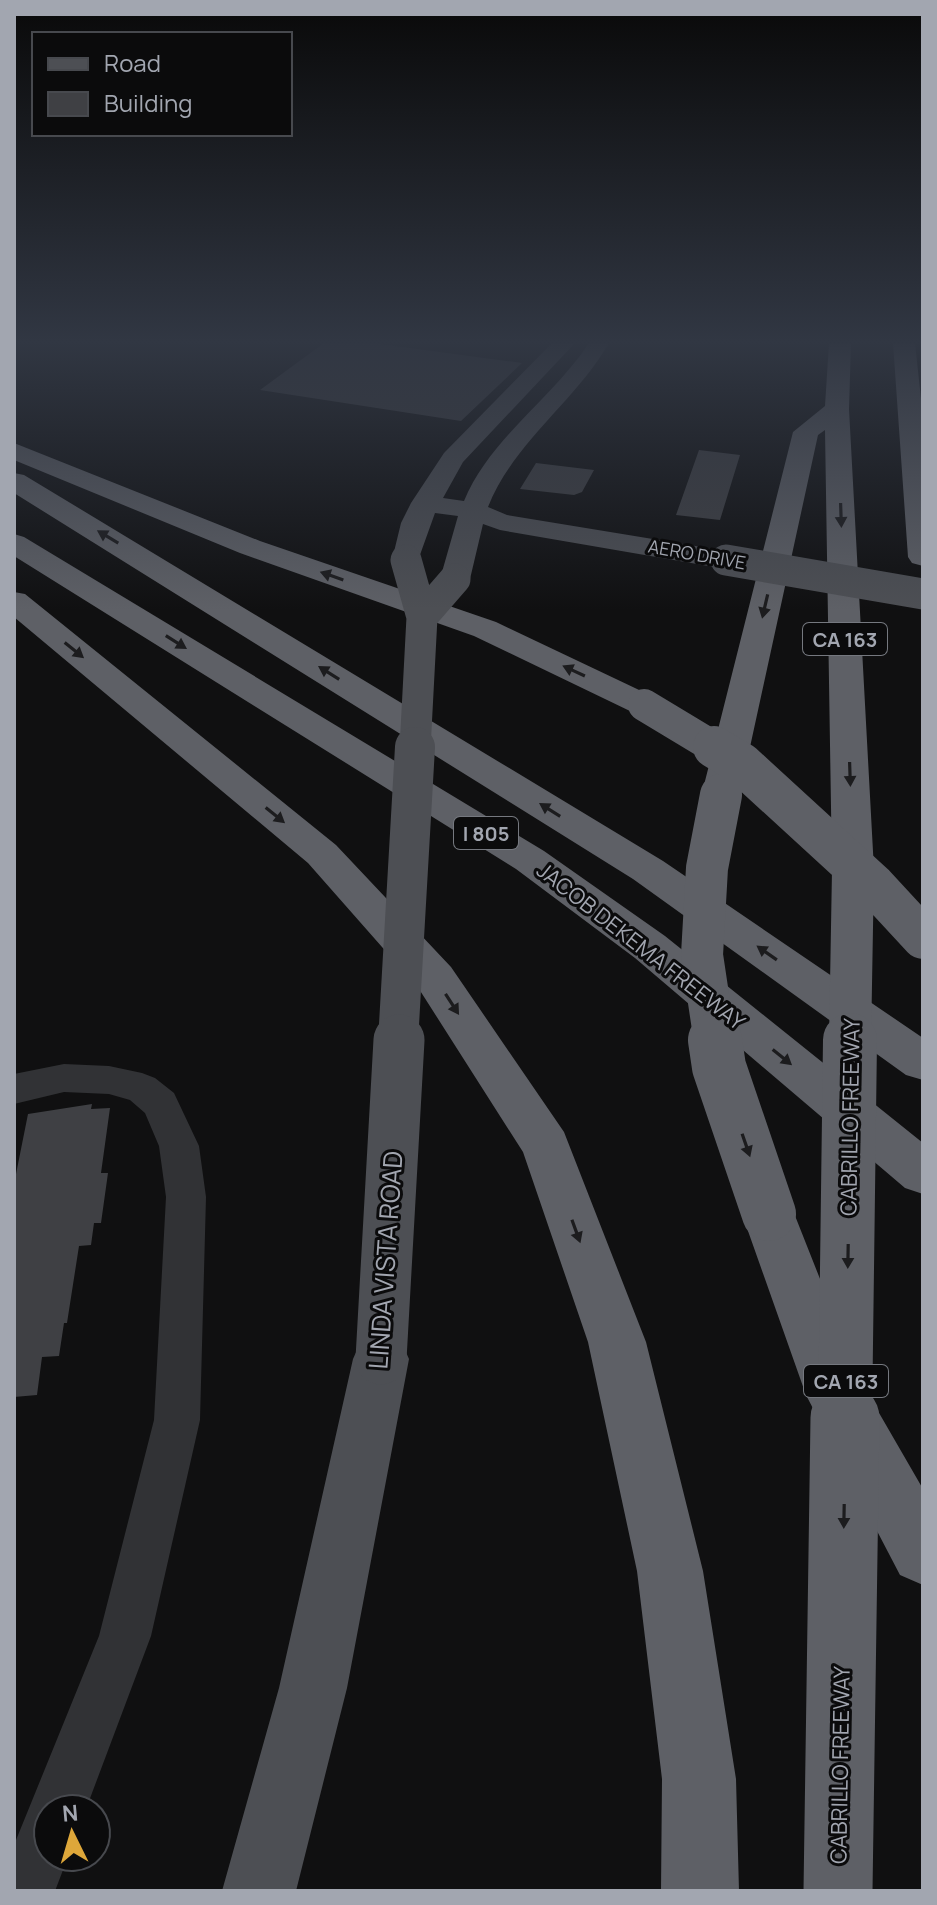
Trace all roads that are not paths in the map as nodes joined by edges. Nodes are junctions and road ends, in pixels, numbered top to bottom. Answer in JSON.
{"nodes":[{"id":1,"x":478,"y":432,"type":"edge"},
{"id":2,"x":527,"y":432,"type":"edge"},
{"id":3,"x":806,"y":432,"type":"edge"},
{"id":4,"x":838,"y":432,"type":"edge"},
{"id":5,"x":915,"y":432,"type":"edge"},
{"id":6,"x":14,"y":451,"type":"edge"},
{"id":7,"x":919,"y":469,"type":"edge"},
{"id":8,"x":14,"y":481,"type":"edge"},
{"id":9,"x":424,"y":503,"type":"junction"},
{"id":10,"x":473,"y":510,"type":"junction"},
{"id":11,"x":14,"y":543,"type":"edge"},
{"id":12,"x":731,"y":550,"type":"junction"},
{"id":13,"x":923,"y":557,"type":"edge"},
{"id":14,"x":923,"y":573,"type":"edge"},
{"id":15,"x":923,"y":594,"type":"edge"},
{"id":16,"x":14,"y":601,"type":"edge"},
{"id":17,"x":422,"y":617,"type":"junction"},
{"id":18,"x":923,"y":938,"type":"edge"},
{"id":19,"x":923,"y":1062,"type":"edge"},
{"id":20,"x":14,"y":1089,"type":"edge"},
{"id":21,"x":923,"y":1173,"type":"edge"},
{"id":22,"x":923,"y":1552,"type":"edge"},
{"id":23,"x":63,"y":1793,"type":"edge"},
{"id":24,"x":259,"y":1891,"type":"edge"},
{"id":25,"x":700,"y":1891,"type":"edge"},
{"id":26,"x":838,"y":1891,"type":"edge"}],
"edges":[{"from":1,"to":9,"type":"main road","name":"LINDA VISTA ROAD"},
{"from":2,"to":10,"type":"main road"},
{"from":3,"to":22,"type":"highway","one_way":true,"bridge":true},
{"from":4,"to":26,"type":"highway","name":"CABRILLO FREEWAY","number":"CA 163","one_way":true,"bridge":true},
{"from":5,"to":7,"type":"highway"},
{"from":18,"to":6,"type":"highway","one_way":true,"bridge":true},
{"from":7,"to":13,"type":"highway"},
{"from":19,"to":8,"type":"highway","number":"I 805","one_way":true},
{"from":9,"to":10,"type":"main road","name":"AERO DRIVE"},
{"from":9,"to":17,"type":"main road","name":"LINDA VISTA ROAD","bridge":true},
{"from":10,"to":12,"type":"main road","name":"AERO DRIVE"},
{"from":10,"to":17,"type":"main road","bridge":true},
{"from":11,"to":21,"type":"highway","name":"JACOB DEKEMA FREEWAY","number":"I 805","one_way":true},
{"from":12,"to":14,"type":"main road","name":"AERO DRIVE"},
{"from":12,"to":15,"type":"main road","name":"AERO DRIVE","bridge":true},
{"from":16,"to":25,"type":"highway","one_way":true},
{"from":17,"to":24,"type":"main road","name":"LINDA VISTA ROAD","bridge":true},
{"from":20,"to":23,"type":"street"}]}
